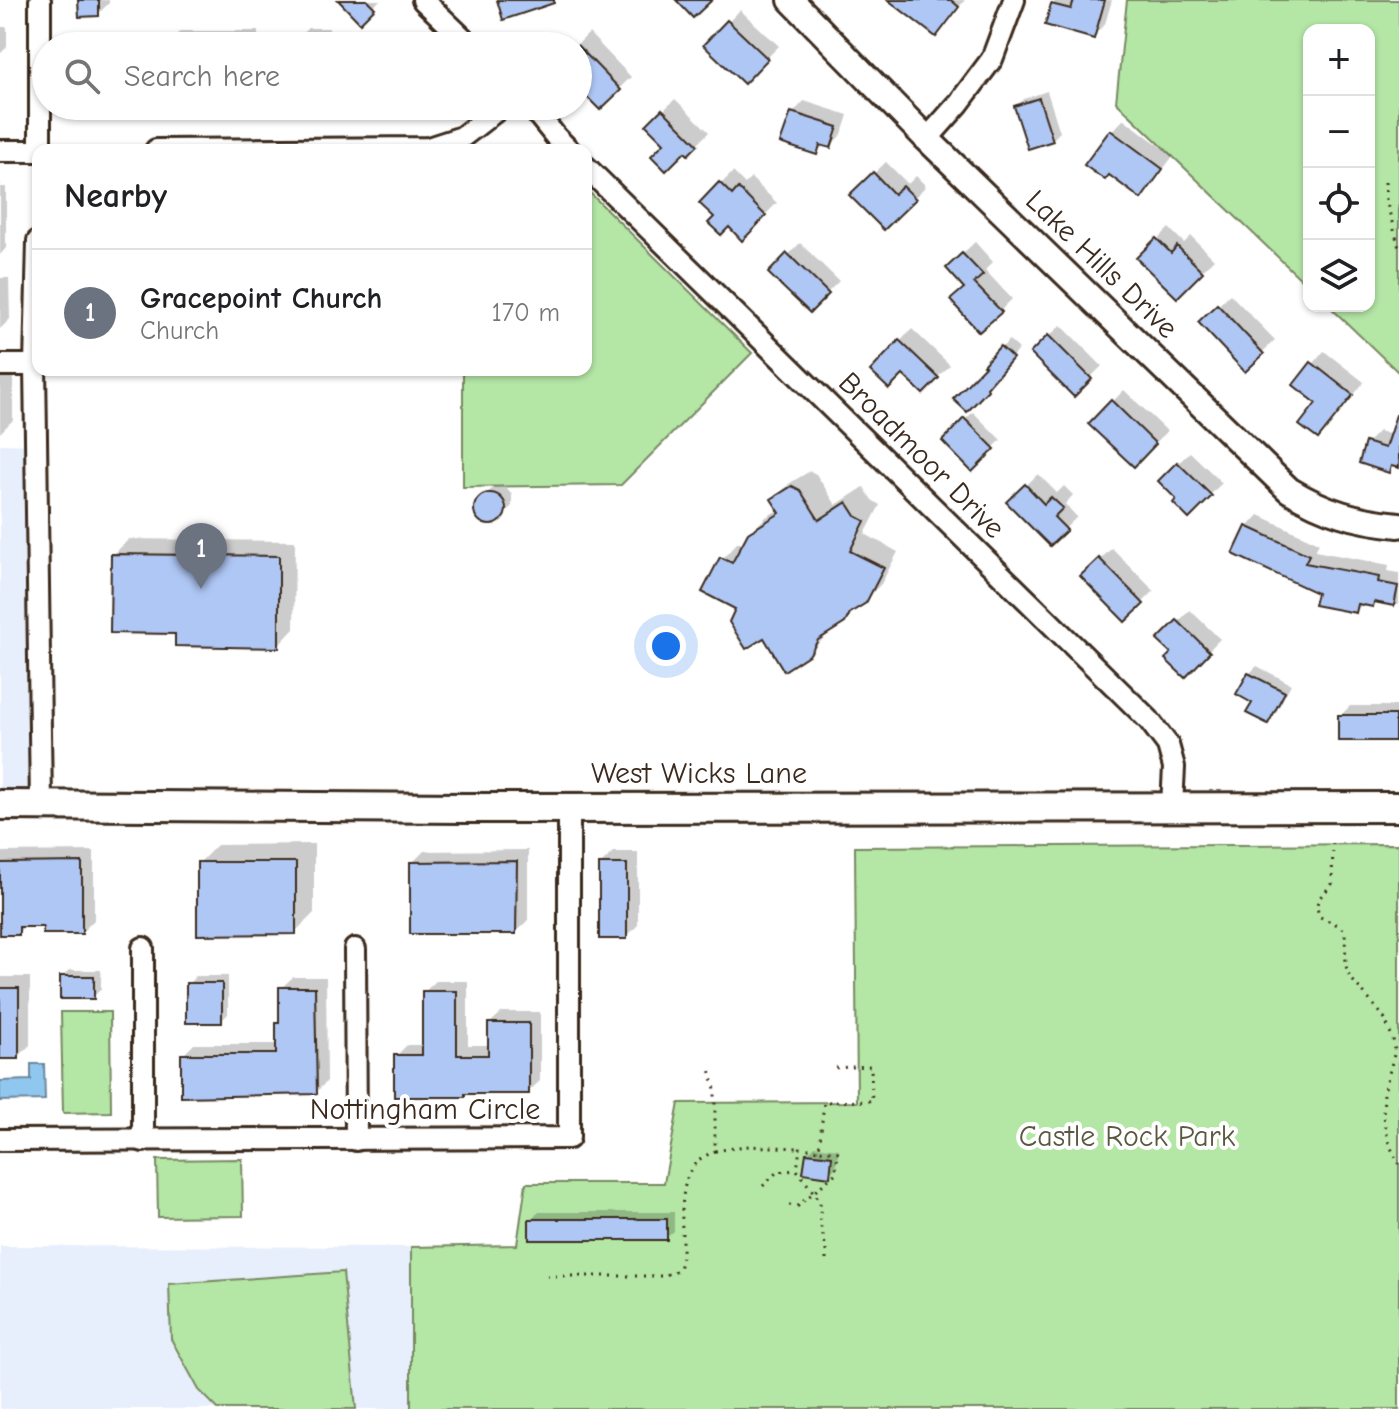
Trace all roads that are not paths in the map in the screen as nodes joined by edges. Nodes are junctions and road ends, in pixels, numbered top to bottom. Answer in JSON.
{"nodes":[{"id":1,"x":40,"y":0,"type":"edge"},
{"id":2,"x":423,"y":0,"type":"edge"},
{"id":3,"x":791,"y":0,"type":"edge"},
{"id":4,"x":1014,"y":0,"type":"edge"},
{"id":5,"x":40,"y":32,"type":"edge"},
{"id":6,"x":456,"y":32,"type":"edge"},
{"id":7,"x":39,"y":120,"type":"edge"},
{"id":8,"x":484,"y":120,"type":"edge"},
{"id":9,"x":543,"y":120,"type":"edge"},
{"id":10,"x":927,"y":139,"type":"junction"},
{"id":11,"x":39,"y":144,"type":"edge"},
{"id":12,"x":440,"y":144,"type":"edge"},
{"id":13,"x":564,"y":144,"type":"edge"},
{"id":14,"x":32,"y":150,"type":"edge"},
{"id":15,"x":0,"y":151,"type":"edge"},
{"id":16,"x":592,"y":173,"type":"edge"},
{"id":17,"x":0,"y":365,"type":"edge"},
{"id":18,"x":32,"y":365,"type":"edge"},
{"id":19,"x":35,"y":376,"type":"edge"},
{"id":20,"x":1399,"y":525,"type":"edge"},
{"id":21,"x":0,"y":805,"type":"edge"},
{"id":22,"x":41,"y":805,"type":"junction"},
{"id":23,"x":1172,"y":806,"type":"junction"},
{"id":24,"x":1399,"y":807,"type":"edge"},
{"id":25,"x":569,"y":808,"type":"junction"},
{"id":26,"x":143,"y":948,"type":"dead end"},
{"id":27,"x":355,"y":949,"type":"dead end"},
{"id":28,"x":0,"y":1140,"type":"edge"},
{"id":29,"x":356,"y":1140,"type":"junction"},
{"id":30,"x":143,"y":1141,"type":"junction"}],
"edges":[{"from":1,"to":5,"type":"street"},
{"from":2,"to":6,"type":"street"},
{"from":3,"to":10,"type":"street","name":"Lake Hills Drive"},
{"from":4,"to":10,"type":"street"},
{"from":7,"to":11,"type":"street"},
{"from":8,"to":12,"type":"street"},
{"from":9,"to":13,"type":"street"},
{"from":10,"to":20,"type":"street","name":"Lake Hills Drive"},
{"from":14,"to":15,"type":"street"},
{"from":16,"to":23,"type":"street","name":"Broadmoor Drive"},
{"from":17,"to":18,"type":"street"},
{"from":19,"to":22,"type":"street"},
{"from":21,"to":22,"type":"main road","name":"West Wicks Lane"},
{"from":22,"to":25,"type":"main road","name":"West Wicks Lane"},
{"from":23,"to":24,"type":"main road","name":"West Wicks Lane"},
{"from":23,"to":25,"type":"main road","name":"West Wicks Lane"},
{"from":25,"to":29,"type":"street","name":"Nottingham Circle"},
{"from":26,"to":30,"type":"street"},
{"from":27,"to":29,"type":"street"},
{"from":28,"to":30,"type":"street","name":"Nottingham Circle"},
{"from":29,"to":30,"type":"street","name":"Nottingham Circle"}]}
